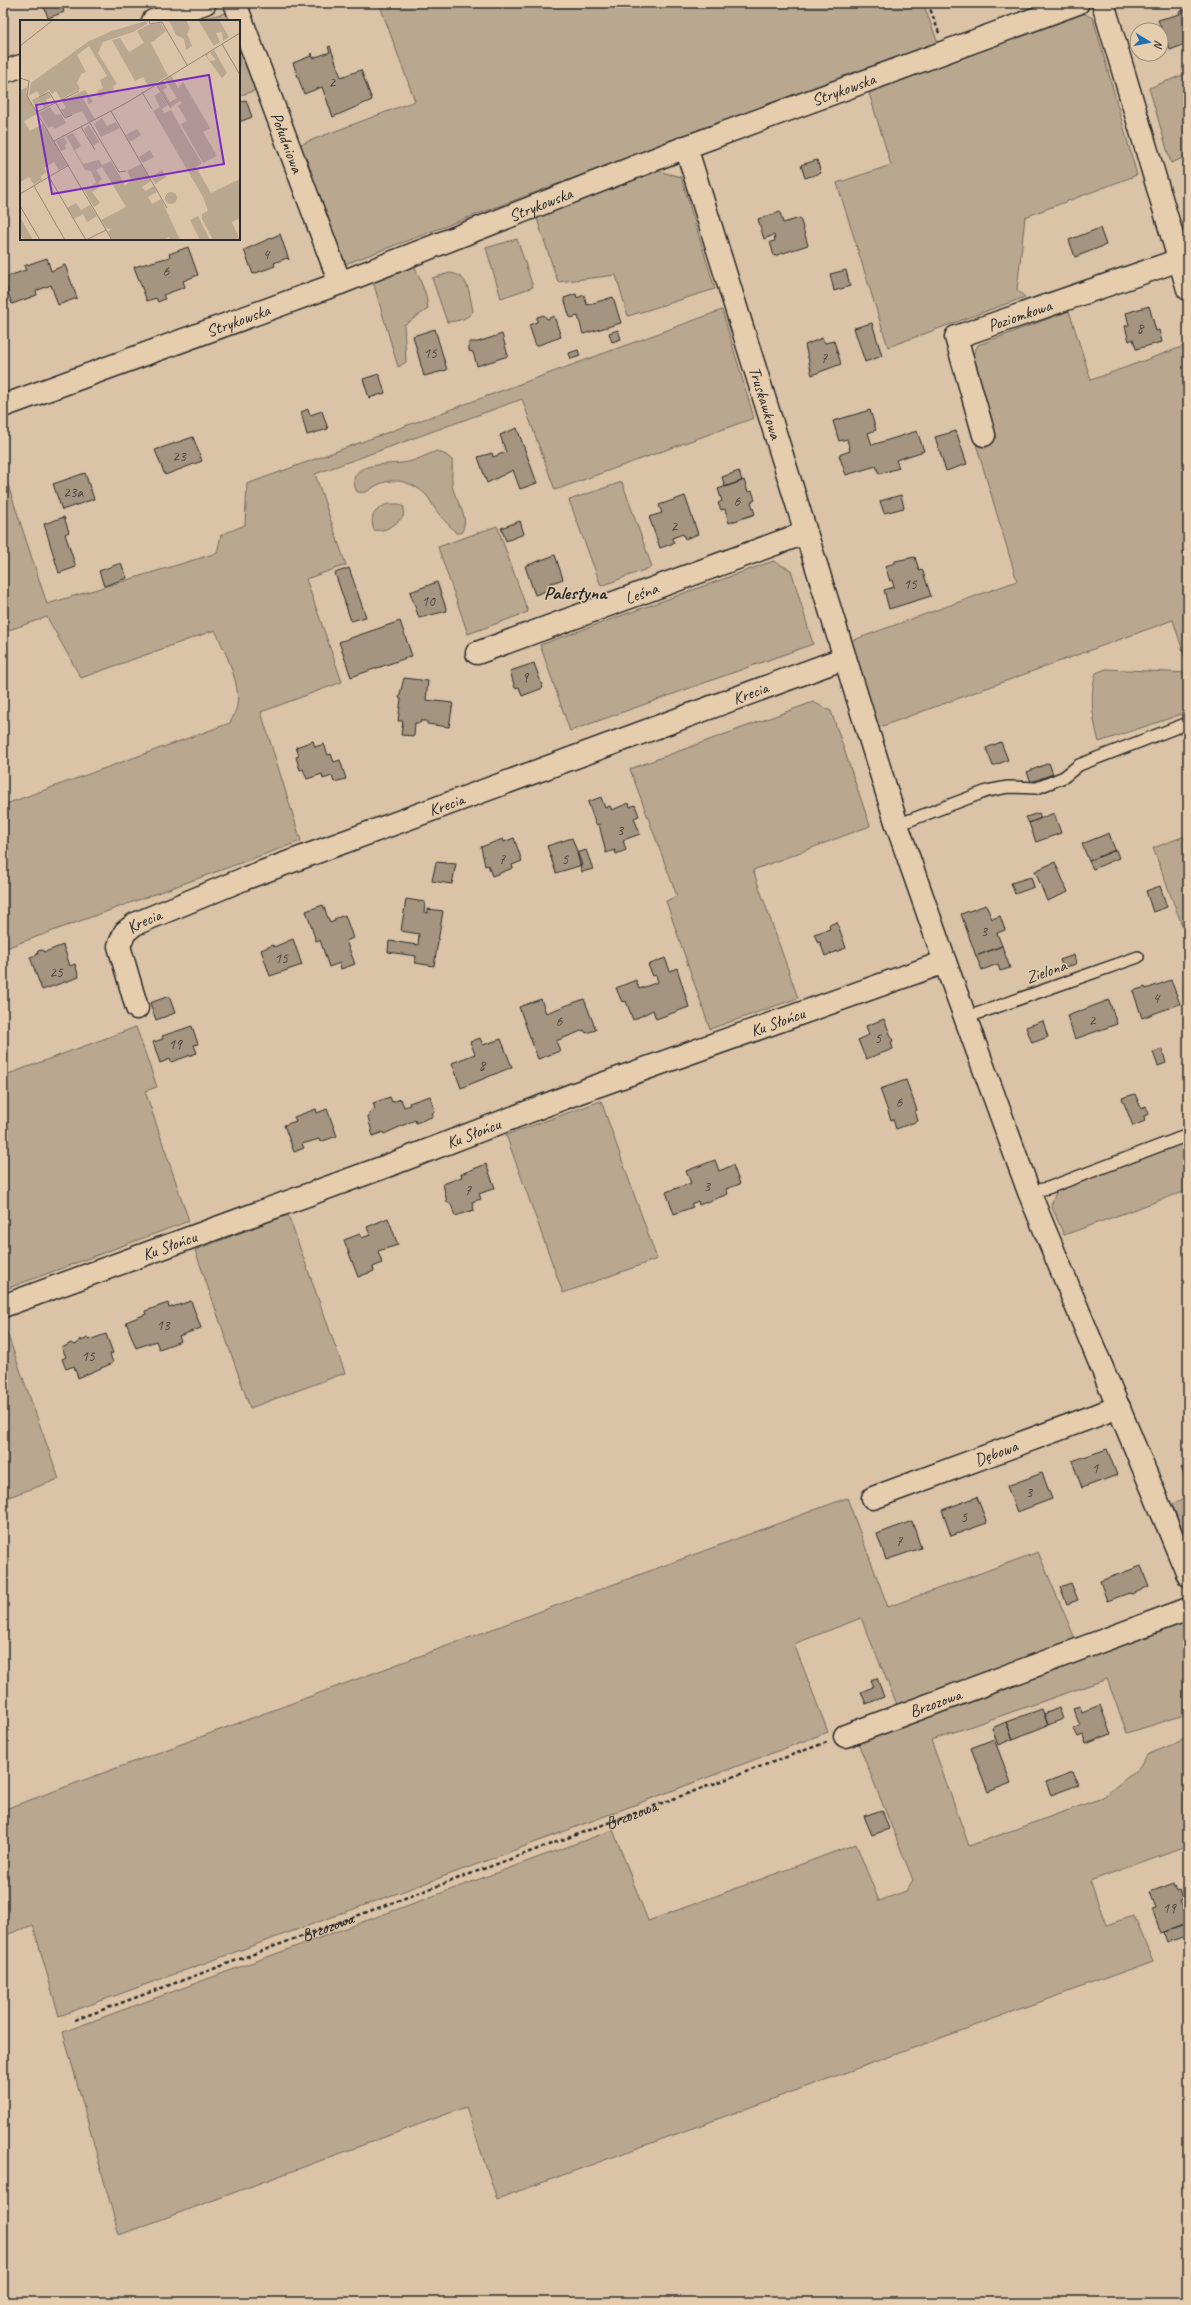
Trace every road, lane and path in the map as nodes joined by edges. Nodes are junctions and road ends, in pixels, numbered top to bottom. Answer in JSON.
{"nodes":[{"id":1,"x":205,"y":3,"type":"edge"},
{"id":2,"x":235,"y":3,"type":"edge"},
{"id":3,"x":928,"y":3,"type":"edge"},
{"id":4,"x":1078,"y":3,"type":"edge"},
{"id":5,"x":1103,"y":3,"type":"edge"},
{"id":6,"x":156,"y":20,"type":"edge"},
{"id":7,"x":946,"y":51,"type":"junction"},
{"id":8,"x":20,"y":66,"type":"edge"},
{"id":9,"x":3,"y":72,"type":"edge"},
{"id":10,"x":686,"y":147,"type":"junction"},
{"id":11,"x":1184,"y":259,"type":"edge"},
{"id":12,"x":340,"y":283,"type":"junction"},
{"id":13,"x":1188,"y":289,"type":"edge"},
{"id":14,"x":3,"y":406,"type":"edge"},
{"id":15,"x":984,"y":435,"type":"dead end"},
{"id":16,"x":805,"y":533,"type":"junction"},
{"id":17,"x":477,"y":653,"type":"dead end"},
{"id":18,"x":846,"y":658,"type":"junction"},
{"id":19,"x":1188,"y":722,"type":"edge"},
{"id":20,"x":897,"y":825,"type":"junction"},
{"id":21,"x":1138,"y":957,"type":"dead end"},
{"id":22,"x":945,"y":962,"type":"junction"},
{"id":23,"x":137,"y":1008,"type":"dead end"},
{"id":24,"x":965,"y":1018,"type":"junction"},
{"id":25,"x":1188,"y":1135,"type":"edge"},
{"id":26,"x":1029,"y":1192,"type":"junction"},
{"id":27,"x":3,"y":1306,"type":"edge"},
{"id":28,"x":1119,"y":1407,"type":"junction"},
{"id":29,"x":873,"y":1498,"type":"dead end"},
{"id":30,"x":1188,"y":1575,"type":"edge"},
{"id":31,"x":1188,"y":1609,"type":"edge"},
{"id":32,"x":844,"y":1736,"type":"joint"},
{"id":33,"x":75,"y":2020,"type":"dead end"}],
"edges":[{"from":1,"to":6,"type":"street"},
{"from":2,"to":12,"type":"street","name":"Południowa"},
{"from":3,"to":7,"type":"path"},
{"from":4,"to":7,"type":"street","name":"Strykowska"},
{"from":5,"to":11,"type":"street"},
{"from":7,"to":10,"type":"street","name":"Strykowska"},
{"from":8,"to":9,"type":"street"},
{"from":10,"to":12,"type":"street","name":"Strykowska"},
{"from":10,"to":16,"type":"street","name":"Truskawkowa"},
{"from":11,"to":13,"type":"street"},
{"from":11,"to":15,"type":"street","name":"Poziomkowa"},
{"from":12,"to":14,"type":"street","name":"Strykowska"},
{"from":16,"to":17,"type":"street","name":"Leśna"},
{"from":16,"to":18,"type":"street","name":"Truskawkowa"},
{"from":18,"to":20,"type":"street","name":"Truskawkowa"},
{"from":18,"to":23,"type":"street","name":"Krecia"},
{"from":19,"to":20,"type":"lane"},
{"from":20,"to":22,"type":"street","name":"Truskawkowa"},
{"from":21,"to":24,"type":"lane","name":"Zielona"},
{"from":22,"to":24,"type":"street","name":"Truskawkowa"},
{"from":22,"to":27,"type":"street","name":"Ku Słońcu"},
{"from":24,"to":26,"type":"street","name":"Truskawkowa"},
{"from":25,"to":26,"type":"lane"},
{"from":26,"to":28,"type":"street","name":"Truskawkowa"},
{"from":28,"to":29,"type":"street","name":"Dębowa"},
{"from":28,"to":30,"type":"street","name":"Truskawkowa"},
{"from":31,"to":32,"type":"street","name":"Brzozowa"},
{"from":32,"to":33,"type":"path","name":"Brzozowa"}]}
